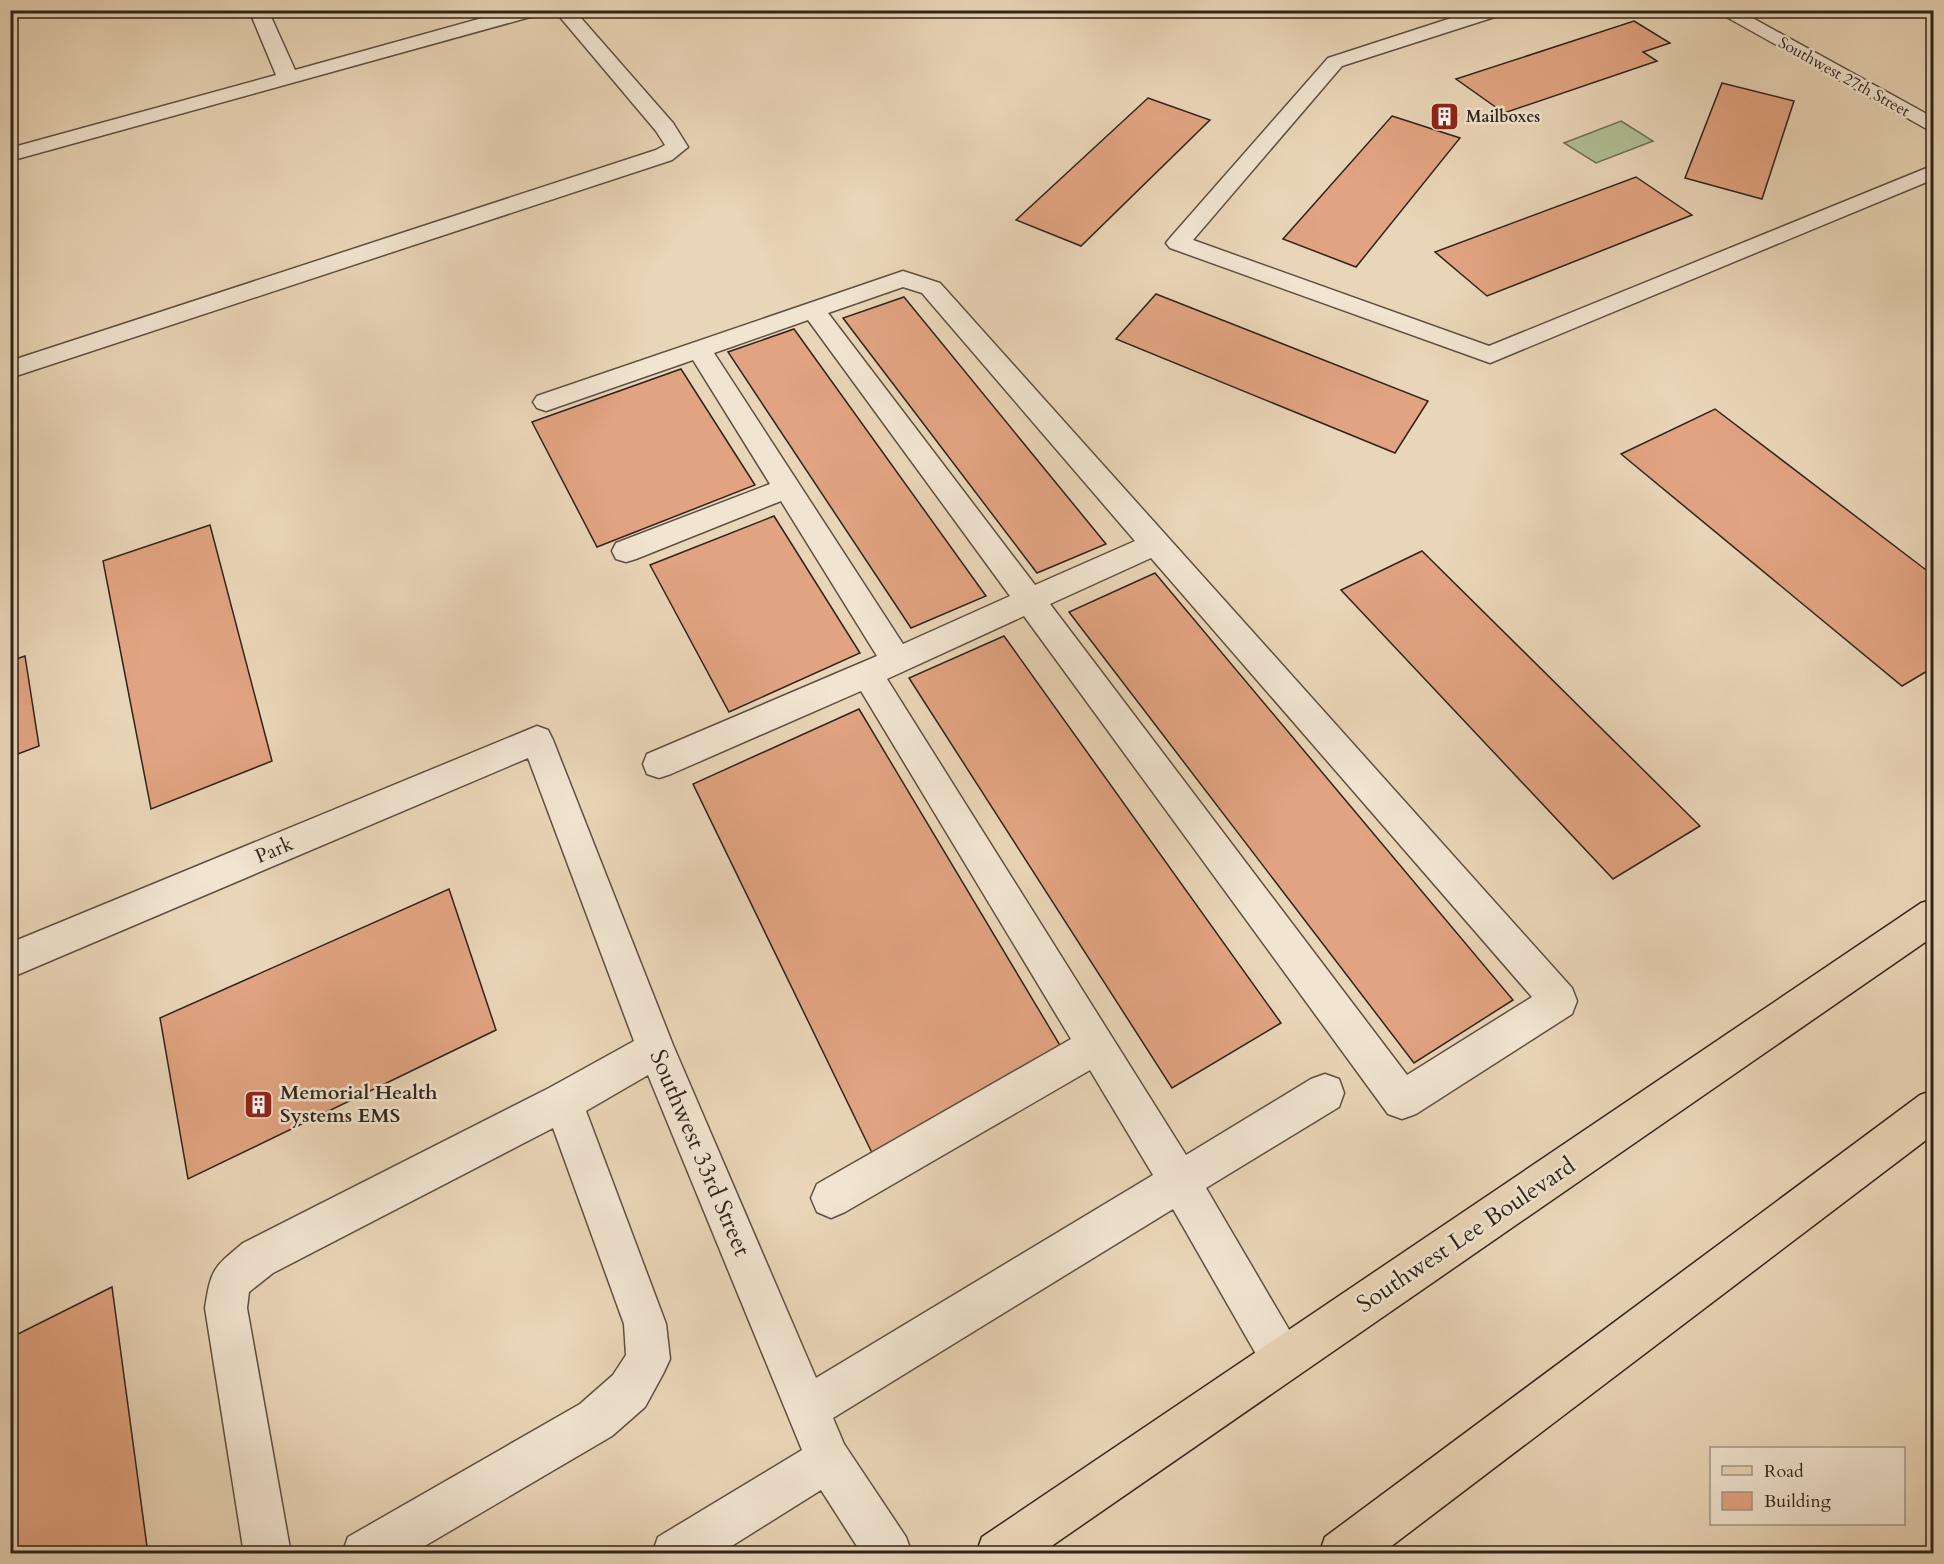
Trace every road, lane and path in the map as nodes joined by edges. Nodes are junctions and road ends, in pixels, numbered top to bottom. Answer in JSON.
{"nodes":[{"id":1,"x":258,"y":10,"type":"edge"},
{"id":2,"x":534,"y":10,"type":"edge"},
{"id":3,"x":563,"y":10,"type":"edge"},
{"id":4,"x":1497,"y":10,"type":"edge"},
{"id":5,"x":1723,"y":10,"type":"edge"},
{"id":6,"x":288,"y":78,"type":"junction"},
{"id":7,"x":1934,"y":127,"type":"edge"},
{"id":8,"x":10,"y":155,"type":"edge"},
{"id":9,"x":1934,"y":171,"type":"edge"},
{"id":10,"x":813,"y":310,"type":"junction"},
{"id":11,"x":699,"y":349,"type":"junction"},
{"id":12,"x":10,"y":370,"type":"edge"},
{"id":13,"x":546,"y":402,"type":"dead end"},
{"id":14,"x":787,"y":488,"type":"junction"},
{"id":15,"x":1155,"y":544,"type":"junction"},
{"id":16,"x":626,"y":551,"type":"dead end"},
{"id":17,"x":1030,"y":602,"type":"junction"},
{"id":18,"x":882,"y":667,"type":"junction"},
{"id":19,"x":537,"y":740,"type":"joint"},
{"id":20,"x":659,"y":764,"type":"dead end"},
{"id":21,"x":1934,"y":915,"type":"edge"},
{"id":22,"x":10,"y":951,"type":"edge"},
{"id":23,"x":11,"y":961,"type":"edge"},
{"id":24,"x":1096,"y":1046,"type":"junction"},
{"id":25,"x":656,"y":1049,"type":"junction"},
{"id":26,"x":1325,"y":1093,"type":"dead end"},
{"id":27,"x":563,"y":1102,"type":"junction"},
{"id":28,"x":1934,"y":1109,"type":"edge"},
{"id":29,"x":1180,"y":1182,"type":"junction"},
{"id":30,"x":831,"y":1198,"type":"dead end"},
{"id":31,"x":1283,"y":1360,"type":"junction"},
{"id":32,"x":807,"y":1408,"type":"junction"},
{"id":33,"x":828,"y":1460,"type":"junction"},
{"id":34,"x":268,"y":1554,"type":"edge"},
{"id":35,"x":365,"y":1554,"type":"edge"},
{"id":36,"x":675,"y":1554,"type":"edge"},
{"id":37,"x":889,"y":1554,"type":"edge"},
{"id":38,"x":999,"y":1554,"type":"edge"},
{"id":39,"x":1342,"y":1554,"type":"edge"}],
"edges":[{"from":1,"to":6,"type":"street"},
{"from":2,"to":6,"type":"street"},
{"from":3,"to":12,"type":"street"},
{"from":4,"to":9,"type":"street"},
{"from":5,"to":7,"type":"street","name":"Southwest 27th Street"},
{"from":6,"to":8,"type":"street"},
{"from":10,"to":11,"type":"street"},
{"from":10,"to":15,"type":"street"},
{"from":10,"to":17,"type":"street"},
{"from":11,"to":13,"type":"street"},
{"from":11,"to":14,"type":"street"},
{"from":14,"to":16,"type":"street"},
{"from":14,"to":18,"type":"street"},
{"from":15,"to":17,"type":"street"},
{"from":15,"to":17,"type":"street"},
{"from":17,"to":18,"type":"street"},
{"from":18,"to":20,"type":"street"},
{"from":18,"to":24,"type":"street"},
{"from":19,"to":23,"type":"street","name":"Park"},
{"from":19,"to":25,"type":"street","name":"Southwest 33rd Street"},
{"from":21,"to":31,"type":"main road","name":"Southwest Lee Boulevard"},
{"from":22,"to":23,"type":"street"},
{"from":24,"to":29,"type":"street"},
{"from":24,"to":30,"type":"street"},
{"from":25,"to":27,"type":"street"},
{"from":25,"to":32,"type":"street","name":"Southwest 33rd Street"},
{"from":26,"to":29,"type":"street"},
{"from":27,"to":34,"type":"street"},
{"from":27,"to":35,"type":"street"},
{"from":28,"to":39,"type":"main road"},
{"from":29,"to":31,"type":"street"},
{"from":29,"to":32,"type":"street"},
{"from":31,"to":38,"type":"main road","name":"Southwest Lee Boulevard"},
{"from":32,"to":33,"type":"street","name":"Southwest 33rd Street"},
{"from":33,"to":36,"type":"street"},
{"from":33,"to":37,"type":"street","name":"Southwest 33rd Street"}]}
